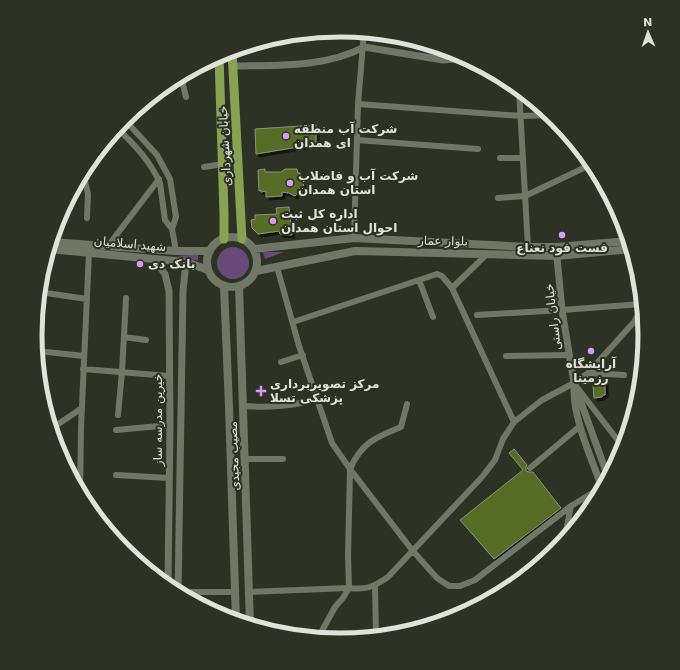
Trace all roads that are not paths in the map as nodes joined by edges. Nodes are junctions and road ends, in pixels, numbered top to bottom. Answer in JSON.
{"nodes":[{"id":1,"x":364,"y":38,"type":"edge"},
{"id":2,"x":364,"y":47,"type":"junction"},
{"id":3,"x":232,"y":58,"type":"edge"},
{"id":4,"x":452,"y":59,"type":"edge"},
{"id":5,"x":219,"y":63,"type":"edge"},
{"id":6,"x":232,"y":66,"type":"junction"},
{"id":7,"x":182,"y":82,"type":"edge"},
{"id":8,"x":186,"y":97,"type":"dead end"},
{"id":9,"x":520,"y":98,"type":"edge"},
{"id":10,"x":358,"y":104,"type":"junction"},
{"id":11,"x":541,"y":115,"type":"edge"},
{"id":12,"x":521,"y":116,"type":"junction"},
{"id":13,"x":129,"y":124,"type":"edge"},
{"id":14,"x":122,"y":133,"type":"edge"},
{"id":15,"x":357,"y":140,"type":"junction"},
{"id":16,"x":478,"y":149,"type":"dead end"},
{"id":17,"x":500,"y":158,"type":"dead end"},
{"id":18,"x":523,"y":158,"type":"junction"},
{"id":19,"x":223,"y":164,"type":"junction"},
{"id":20,"x":204,"y":167,"type":"dead end"},
{"id":21,"x":586,"y":167,"type":"edge"},
{"id":22,"x":159,"y":180,"type":"junction"},
{"id":23,"x":85,"y":181,"type":"edge"},
{"id":24,"x":525,"y":196,"type":"junction"},
{"id":25,"x":498,"y":198,"type":"dead end"},
{"id":26,"x":87,"y":218,"type":"dead end"},
{"id":27,"x":172,"y":229,"type":"junction"},
{"id":28,"x":354,"y":238,"type":"junction"},
{"id":29,"x":224,"y":239,"type":"junction"},
{"id":30,"x":242,"y":239,"type":"junction"},
{"id":31,"x":57,"y":242,"type":"edge"},
{"id":32,"x":623,"y":242,"type":"edge"},
{"id":33,"x":108,"y":246,"type":"junction"},
{"id":34,"x":528,"y":247,"type":"junction"},
{"id":35,"x":556,"y":247,"type":"junction"},
{"id":36,"x":55,"y":249,"type":"edge"},
{"id":37,"x":254,"y":249,"type":"junction"},
{"id":38,"x":625,"y":250,"type":"edge"},
{"id":39,"x":176,"y":251,"type":"junction"},
{"id":40,"x":210,"y":251,"type":"junction"},
{"id":41,"x":89,"y":252,"type":"junction"},
{"id":42,"x":487,"y":254,"type":"junction"},
{"id":43,"x":557,"y":256,"type":"junction"},
{"id":44,"x":153,"y":258,"type":"junction"},
{"id":45,"x":186,"y":262,"type":"junction"},
{"id":46,"x":277,"y":267,"type":"junction"},
{"id":47,"x":208,"y":270,"type":"junction"},
{"id":48,"x":256,"y":271,"type":"junction"},
{"id":49,"x":419,"y":280,"type":"junction"},
{"id":50,"x":224,"y":286,"type":"junction"},
{"id":51,"x":240,"y":286,"type":"junction"},
{"id":52,"x":452,"y":288,"type":"junction"},
{"id":53,"x":169,"y":291,"type":"junction"},
{"id":54,"x":183,"y":291,"type":"junction"},
{"id":55,"x":45,"y":293,"type":"edge"},
{"id":56,"x":126,"y":298,"type":"dead end"},
{"id":57,"x":87,"y":299,"type":"junction"},
{"id":58,"x":636,"y":304,"type":"edge"},
{"id":59,"x":562,"y":310,"type":"junction"},
{"id":60,"x":477,"y":315,"type":"dead end"},
{"id":61,"x":433,"y":317,"type":"dead end"},
{"id":62,"x":637,"y":317,"type":"edge"},
{"id":63,"x":293,"y":322,"type":"junction"},
{"id":64,"x":124,"y":337,"type":"junction"},
{"id":65,"x":146,"y":340,"type":"dead end"},
{"id":66,"x":43,"y":352,"type":"edge"},
{"id":67,"x":303,"y":355,"type":"junction"},
{"id":68,"x":569,"y":355,"type":"junction"},
{"id":69,"x":84,"y":356,"type":"junction"},
{"id":70,"x":506,"y":356,"type":"dead end"},
{"id":71,"x":281,"y":362,"type":"dead end"},
{"id":72,"x":83,"y":368,"type":"junction"},
{"id":73,"x":122,"y":372,"type":"junction"},
{"id":74,"x":588,"y":373,"type":"junction"},
{"id":75,"x":624,"y":375,"type":"dead end"},
{"id":76,"x":170,"y":376,"type":"junction"},
{"id":77,"x":574,"y":384,"type":"junction"},
{"id":78,"x":318,"y":399,"type":"junction"},
{"id":79,"x":407,"y":404,"type":"dead end"},
{"id":80,"x":244,"y":406,"type":"junction"},
{"id":81,"x":82,"y":408,"type":"junction"},
{"id":82,"x":118,"y":415,"type":"dead end"},
{"id":83,"x":514,"y":422,"type":"junction"},
{"id":84,"x":56,"y":425,"type":"edge"},
{"id":85,"x":170,"y":425,"type":"junction"},
{"id":86,"x":580,"y":426,"type":"junction"},
{"id":87,"x":116,"y":430,"type":"dead end"},
{"id":88,"x":617,"y":439,"type":"edge"},
{"id":89,"x":246,"y":459,"type":"junction"},
{"id":90,"x":283,"y":459,"type":"dead end"},
{"id":91,"x":530,"y":468,"type":"dead end"},
{"id":92,"x":350,"y":469,"type":"junction"},
{"id":93,"x":605,"y":470,"type":"edge"},
{"id":94,"x":116,"y":475,"type":"dead end"},
{"id":95,"x":169,"y":478,"type":"junction"},
{"id":96,"x":80,"y":481,"type":"edge"},
{"id":97,"x":600,"y":481,"type":"edge"},
{"id":98,"x":592,"y":494,"type":"edge"},
{"id":99,"x":572,"y":506,"type":"junction"},
{"id":100,"x":567,"y":527,"type":"edge"},
{"id":101,"x":412,"y":550,"type":"junction"},
{"id":102,"x":168,"y":578,"type":"edge"},
{"id":103,"x":178,"y":585,"type":"edge"},
{"id":104,"x":375,"y":585,"type":"junction"},
{"id":105,"x":349,"y":588,"type":"junction"},
{"id":106,"x":235,"y":592,"type":"junction"},
{"id":107,"x":249,"y":592,"type":"junction"},
{"id":108,"x":191,"y":593,"type":"edge"},
{"id":109,"x":236,"y":614,"type":"edge"},
{"id":110,"x":250,"y":619,"type":"edge"},
{"id":111,"x":376,"y":630,"type":"edge"},
{"id":112,"x":321,"y":632,"type":"edge"}],
"edges":[{"from":1,"to":2,"type":"street"},
{"from":2,"to":4,"type":"street"},
{"from":2,"to":6,"type":"street"},
{"from":2,"to":10,"type":"street"},
{"from":3,"to":6,"type":"main road","name":"خیابان شهرداری"},
{"from":5,"to":19,"type":"main road","name":"خیابان شهرداری"},
{"from":6,"to":30,"type":"main road","name":"خیابان شهرداری"},
{"from":7,"to":8,"type":"street"},
{"from":9,"to":12,"type":"street"},
{"from":10,"to":12,"type":"street"},
{"from":10,"to":15,"type":"street"},
{"from":11,"to":12,"type":"street"},
{"from":12,"to":18,"type":"street"},
{"from":13,"to":27,"type":"street"},
{"from":14,"to":22,"type":"street"},
{"from":15,"to":16,"type":"street"},
{"from":15,"to":28,"type":"street"},
{"from":17,"to":18,"type":"street"},
{"from":18,"to":24,"type":"street"},
{"from":19,"to":20,"type":"street"},
{"from":19,"to":29,"type":"main road","name":"خیابان شهرداری"},
{"from":21,"to":24,"type":"street"},
{"from":22,"to":27,"type":"street"},
{"from":22,"to":33,"type":"street"},
{"from":23,"to":26,"type":"street"},
{"from":24,"to":25,"type":"street"},
{"from":24,"to":34,"type":"street"},
{"from":27,"to":39,"type":"street"},
{"from":28,"to":34,"type":"main road","name":"بلوار عمار"},
{"from":28,"to":37,"type":"main road","name":"بلوار عمار"},
{"from":29,"to":30,"type":"main road"},
{"from":29,"to":40,"type":"main road"},
{"from":30,"to":37,"type":"main road"},
{"from":31,"to":33,"type":"main road","name":"شهید اسلامیان"},
{"from":32,"to":35,"type":"main road","name":"بلوار عمار"},
{"from":33,"to":39,"type":"main road","name":"شهید اسلامیان"},
{"from":34,"to":35,"type":"main road","name":"بلوار عمار"},
{"from":35,"to":43,"type":"street","name":"خیابان راستی"},
{"from":36,"to":41,"type":"main road","name":"شهید اسلامیان"},
{"from":37,"to":48,"type":"main road"},
{"from":38,"to":43,"type":"main road","name":"بلوار عمار"},
{"from":39,"to":40,"type":"main road","name":"شهید اسلامیان"},
{"from":40,"to":47,"type":"main road"},
{"from":41,"to":44,"type":"main road","name":"شهید اسلامیان"},
{"from":41,"to":57,"type":"street"},
{"from":42,"to":43,"type":"main road","name":"بلوار عمار"},
{"from":42,"to":46,"type":"main road","name":"بلوار عمار"},
{"from":42,"to":52,"type":"street"},
{"from":43,"to":59,"type":"street","name":"خیابان راستی"},
{"from":44,"to":45,"type":"main road","name":"شهید اسلامیان"},
{"from":44,"to":53,"type":"street","name":"خیرین مدرسه ساز"},
{"from":45,"to":47,"type":"main road","name":"شهید اسلامیان"},
{"from":45,"to":54,"type":"street","name":"خیرین مدرسه ساز"},
{"from":46,"to":48,"type":"main road","name":"بلوار عمار"},
{"from":46,"to":63,"type":"street"},
{"from":47,"to":50,"type":"main road"},
{"from":48,"to":51,"type":"main road"},
{"from":49,"to":52,"type":"street"},
{"from":49,"to":61,"type":"street"},
{"from":49,"to":63,"type":"street"},
{"from":50,"to":51,"type":"main road"},
{"from":50,"to":106,"type":"main road","name":"مصیب مجیدی"},
{"from":51,"to":80,"type":"main road","name":"مصیب مجیدی"},
{"from":52,"to":83,"type":"street"},
{"from":53,"to":54,"type":"street"},
{"from":53,"to":76,"type":"street","name":"خیرین مدرسه ساز"},
{"from":54,"to":103,"type":"street","name":"خیرین مدرسه ساز"},
{"from":55,"to":57,"type":"street"},
{"from":56,"to":64,"type":"street"},
{"from":57,"to":69,"type":"street"},
{"from":58,"to":59,"type":"street"},
{"from":59,"to":60,"type":"street"},
{"from":59,"to":68,"type":"street","name":"خیابان راستی"},
{"from":62,"to":74,"type":"street"},
{"from":63,"to":67,"type":"street"},
{"from":64,"to":65,"type":"street"},
{"from":64,"to":73,"type":"street"},
{"from":66,"to":69,"type":"street"},
{"from":67,"to":71,"type":"street"},
{"from":67,"to":78,"type":"street"},
{"from":68,"to":70,"type":"street"},
{"from":68,"to":77,"type":"street","name":"خیابان راستی"},
{"from":69,"to":72,"type":"street"},
{"from":72,"to":73,"type":"street"},
{"from":72,"to":81,"type":"street"},
{"from":73,"to":76,"type":"street"},
{"from":73,"to":82,"type":"street"},
{"from":74,"to":75,"type":"street"},
{"from":74,"to":77,"type":"street"},
{"from":76,"to":85,"type":"street","name":"خیرین مدرسه ساز"},
{"from":77,"to":83,"type":"street"},
{"from":77,"to":86,"type":"street"},
{"from":77,"to":88,"type":"street"},
{"from":77,"to":93,"type":"street"},
{"from":78,"to":80,"type":"street"},
{"from":78,"to":92,"type":"street"},
{"from":79,"to":92,"type":"street"},
{"from":80,"to":89,"type":"main road","name":"مصیب مجیدی"},
{"from":81,"to":84,"type":"street"},
{"from":81,"to":96,"type":"street"},
{"from":83,"to":101,"type":"street"},
{"from":85,"to":87,"type":"street"},
{"from":85,"to":95,"type":"street","name":"خیرین مدرسه ساز"},
{"from":86,"to":91,"type":"street"},
{"from":86,"to":97,"type":"street"},
{"from":89,"to":90,"type":"street"},
{"from":89,"to":107,"type":"main road","name":"مصیب مجیدی"},
{"from":92,"to":101,"type":"street"},
{"from":92,"to":105,"type":"street"},
{"from":94,"to":95,"type":"street"},
{"from":95,"to":102,"type":"street","name":"خیرین مدرسه ساز"},
{"from":98,"to":99,"type":"street"},
{"from":99,"to":100,"type":"street"},
{"from":99,"to":101,"type":"street"},
{"from":101,"to":104,"type":"street"},
{"from":104,"to":105,"type":"street"},
{"from":104,"to":111,"type":"street"},
{"from":105,"to":107,"type":"street"},
{"from":105,"to":112,"type":"street"},
{"from":106,"to":108,"type":"street"},
{"from":106,"to":109,"type":"main road","name":"مصیب مجیدی"},
{"from":107,"to":110,"type":"main road","name":"مصیب مجیدی"}]}
